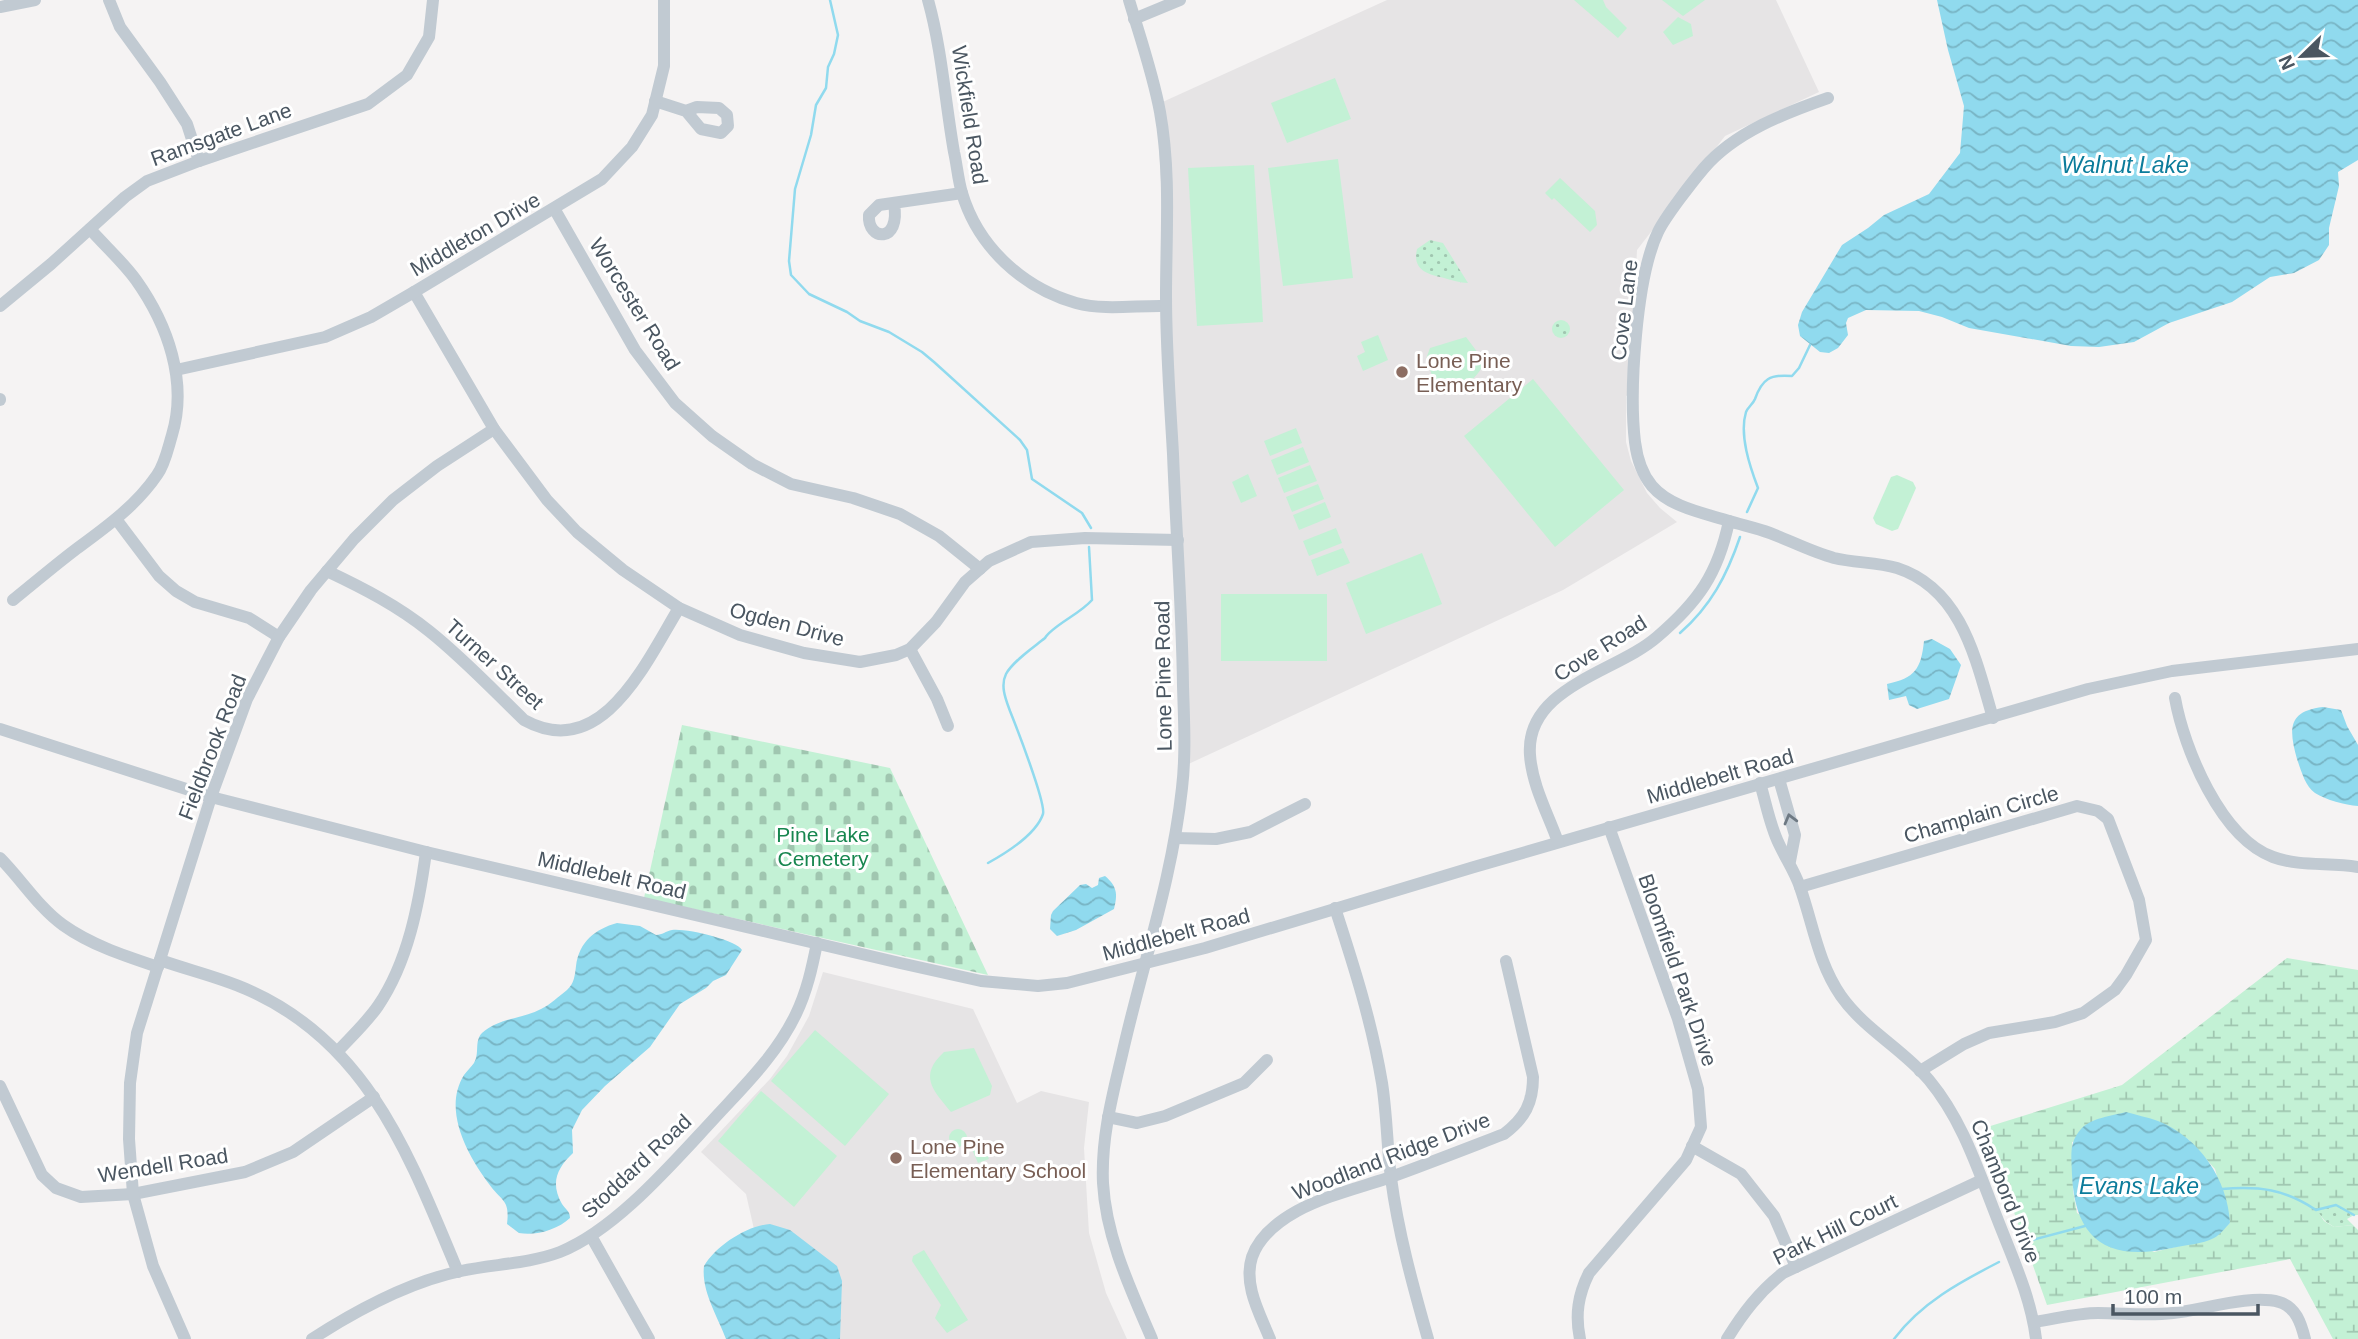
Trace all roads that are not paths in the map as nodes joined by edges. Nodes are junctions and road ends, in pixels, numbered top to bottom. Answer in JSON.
{"nodes":[{"id":1,"x":35,"y":0,"type":"edge"},
{"id":2,"x":109,"y":0,"type":"edge"},
{"id":3,"x":433,"y":0,"type":"edge"},
{"id":4,"x":664,"y":0,"type":"edge"},
{"id":5,"x":928,"y":0,"type":"edge"},
{"id":6,"x":1129,"y":0,"type":"edge"},
{"id":7,"x":1180,"y":0,"type":"edge"},
{"id":8,"x":0,"y":7,"type":"edge"},
{"id":9,"x":1135,"y":19,"type":"junction"},
{"id":10,"x":1828,"y":98,"type":"dead end"},
{"id":11,"x":655,"y":101,"type":"junction"},
{"id":12,"x":686,"y":111,"type":"dead end"},
{"id":13,"x":200,"y":161,"type":"junction"},
{"id":14,"x":962,"y":193,"type":"junction"},
{"id":15,"x":894,"y":204,"type":"dead end"},
{"id":16,"x":555,"y":210,"type":"junction"},
{"id":17,"x":90,"y":229,"type":"junction"},
{"id":18,"x":414,"y":292,"type":"junction"},
{"id":19,"x":0,"y":306,"type":"edge"},
{"id":20,"x":1166,"y":306,"type":"junction"},
{"id":21,"x":176,"y":370,"type":"junction"},
{"id":22,"x":494,"y":429,"type":"junction"},
{"id":23,"x":116,"y":519,"type":"junction"},
{"id":24,"x":1728,"y":521,"type":"junction"},
{"id":25,"x":1178,"y":540,"type":"junction"},
{"id":26,"x":980,"y":569,"type":"junction"},
{"id":27,"x":327,"y":571,"type":"junction"},
{"id":28,"x":13,"y":600,"type":"dead end"},
{"id":29,"x":679,"y":608,"type":"junction"},
{"id":30,"x":279,"y":637,"type":"junction"},
{"id":31,"x":910,"y":649,"type":"junction"},
{"id":32,"x":2358,"y":649,"type":"edge"},
{"id":33,"x":2175,"y":698,"type":"dead end"},
{"id":34,"x":1993,"y":718,"type":"junction"},
{"id":35,"x":948,"y":726,"type":"dead end"},
{"id":36,"x":0,"y":729,"type":"edge"},
{"id":37,"x":1779,"y":779,"type":"junction"},
{"id":38,"x":1760,"y":783,"type":"junction"},
{"id":39,"x":211,"y":797,"type":"junction"},
{"id":40,"x":1305,"y":804,"type":"dead end"},
{"id":41,"x":1609,"y":827,"type":"junction"},
{"id":42,"x":1175,"y":838,"type":"junction"},
{"id":43,"x":1558,"y":842,"type":"junction"},
{"id":44,"x":426,"y":852,"type":"junction"},
{"id":45,"x":0,"y":858,"type":"edge"},
{"id":46,"x":1790,"y":861,"type":"junction"},
{"id":47,"x":2358,"y":867,"type":"edge"},
{"id":48,"x":1800,"y":887,"type":"junction"},
{"id":49,"x":1335,"y":908,"type":"junction"},
{"id":50,"x":817,"y":943,"type":"junction"},
{"id":51,"x":1506,"y":961,"type":"dead end"},
{"id":52,"x":159,"y":964,"type":"junction"},
{"id":53,"x":1143,"y":965,"type":"junction"},
{"id":54,"x":338,"y":1051,"type":"junction"},
{"id":55,"x":1267,"y":1060,"type":"dead end"},
{"id":56,"x":1920,"y":1071,"type":"junction"},
{"id":57,"x":0,"y":1086,"type":"edge"},
{"id":58,"x":374,"y":1097,"type":"junction"},
{"id":59,"x":1108,"y":1116,"type":"junction"},
{"id":60,"x":1692,"y":1146,"type":"junction"},
{"id":61,"x":1391,"y":1177,"type":"junction"},
{"id":62,"x":1982,"y":1180,"type":"junction"},
{"id":63,"x":133,"y":1194,"type":"junction"},
{"id":64,"x":591,"y":1236,"type":"junction"},
{"id":65,"x":1796,"y":1267,"type":"junction"},
{"id":66,"x":458,"y":1272,"type":"junction"},
{"id":67,"x":2034,"y":1322,"type":"junction"},
{"id":68,"x":185,"y":1339,"type":"edge"},
{"id":69,"x":312,"y":1339,"type":"edge"},
{"id":70,"x":649,"y":1339,"type":"edge"},
{"id":71,"x":1152,"y":1339,"type":"edge"},
{"id":72,"x":1270,"y":1339,"type":"edge"},
{"id":73,"x":1428,"y":1339,"type":"edge"},
{"id":74,"x":1580,"y":1339,"type":"edge"},
{"id":75,"x":1727,"y":1339,"type":"edge"},
{"id":76,"x":2036,"y":1339,"type":"edge"},
{"id":77,"x":2305,"y":1339,"type":"edge"}],
"edges":[{"from":1,"to":8,"type":"street"},
{"from":2,"to":13,"type":"street"},
{"from":3,"to":13,"type":"street","name":"Ramsgate Lane"},
{"from":4,"to":11,"type":"street","name":"Middleton Drive"},
{"from":5,"to":14,"type":"street","name":"Wickfield Road"},
{"from":6,"to":9,"type":"street","name":"Lone Pine Road"},
{"from":7,"to":9,"type":"street"},
{"from":9,"to":20,"type":"street","name":"Lone Pine Road"},
{"from":10,"to":24,"type":"street","name":"Cove Lane"},
{"from":11,"to":12,"type":"street"},
{"from":11,"to":16,"type":"street","name":"Middleton Drive"},
{"from":13,"to":17,"type":"street","name":"Ramsgate Lane"},
{"from":14,"to":15,"type":"street"},
{"from":14,"to":20,"type":"street","name":"Wickfield Road"},
{"from":16,"to":18,"type":"street","name":"Middleton Drive"},
{"from":16,"to":26,"type":"street","name":"Worcester Road"},
{"from":17,"to":19,"type":"street","name":"Ramsgate Lane"},
{"from":17,"to":21,"type":"street"},
{"from":18,"to":21,"type":"street","name":"Middleton Drive"},
{"from":18,"to":22,"type":"street","name":"Ogden Drive"},
{"from":20,"to":25,"type":"street","name":"Lone Pine Road"},
{"from":21,"to":23,"type":"street"},
{"from":22,"to":27,"type":"street","name":"Fieldbrook Road"},
{"from":22,"to":29,"type":"street","name":"Ogden Drive"},
{"from":23,"to":28,"type":"street"},
{"from":23,"to":30,"type":"street"},
{"from":24,"to":34,"type":"street"},
{"from":24,"to":43,"type":"street","name":"Cove Road"},
{"from":25,"to":26,"type":"street","name":"Ogden Drive"},
{"from":25,"to":42,"type":"street","name":"Lone Pine Road"},
{"from":26,"to":31,"type":"street","name":"Ogden Drive"},
{"from":27,"to":29,"type":"street","name":"Turner Street"},
{"from":27,"to":30,"type":"street","name":"Fieldbrook Road"},
{"from":29,"to":31,"type":"street","name":"Ogden Drive"},
{"from":30,"to":39,"type":"street","name":"Fieldbrook Road"},
{"from":31,"to":35,"type":"street"},
{"from":32,"to":34,"type":"street","name":"Middlebelt Road"},
{"from":33,"to":47,"type":"street"},
{"from":34,"to":37,"type":"street","name":"Middlebelt Road"},
{"from":36,"to":39,"type":"street","name":"Middlebelt Road"},
{"from":37,"to":38,"type":"street","name":"Middlebelt Road"},
{"from":46,"to":37,"type":"street","name":"Chambord Drive","one_way":true},
{"from":38,"to":41,"type":"street","name":"Middlebelt Road"},
{"from":38,"to":46,"type":"street","name":"Chambord Drive"},
{"from":39,"to":44,"type":"street","name":"Middlebelt Road"},
{"from":39,"to":52,"type":"street","name":"Fieldbrook Road"},
{"from":40,"to":42,"type":"street"},
{"from":41,"to":43,"type":"street","name":"Middlebelt Road"},
{"from":41,"to":60,"type":"street","name":"Bloomfield Park Drive"},
{"from":42,"to":53,"type":"street","name":"Lone Pine Road"},
{"from":43,"to":49,"type":"street","name":"Middlebelt Road"},
{"from":44,"to":50,"type":"street","name":"Middlebelt Road"},
{"from":44,"to":54,"type":"street"},
{"from":45,"to":52,"type":"street"},
{"from":46,"to":48,"type":"street","name":"Chambord Drive"},
{"from":48,"to":56,"type":"street","name":"Chambord Drive"},
{"from":48,"to":56,"type":"street","name":"Champlain Circle"},
{"from":49,"to":53,"type":"street","name":"Middlebelt Road"},
{"from":49,"to":61,"type":"street"},
{"from":50,"to":53,"type":"street","name":"Middlebelt Road"},
{"from":50,"to":64,"type":"street","name":"Stoddard Road"},
{"from":51,"to":61,"type":"street","name":"Woodland Ridge Drive"},
{"from":52,"to":54,"type":"street"},
{"from":52,"to":63,"type":"street","name":"Fieldbrook Road"},
{"from":53,"to":59,"type":"street","name":"Lone Pine Road"},
{"from":54,"to":58,"type":"street"},
{"from":55,"to":59,"type":"street"},
{"from":56,"to":62,"type":"street","name":"Chambord Drive"},
{"from":57,"to":63,"type":"street","name":"Wendell Road"},
{"from":58,"to":63,"type":"street","name":"Wendell Road"},
{"from":58,"to":66,"type":"street"},
{"from":59,"to":71,"type":"street","name":"Lone Pine Road"},
{"from":60,"to":65,"type":"street"},
{"from":60,"to":74,"type":"street","name":"Bloomfield Park Drive"},
{"from":61,"to":72,"type":"street","name":"Woodland Ridge Drive"},
{"from":61,"to":73,"type":"street"},
{"from":62,"to":65,"type":"street","name":"Park Hill Court"},
{"from":62,"to":67,"type":"street","name":"Chambord Drive"},
{"from":63,"to":68,"type":"street","name":"Fieldbrook Road"},
{"from":64,"to":66,"type":"street","name":"Stoddard Road"},
{"from":64,"to":70,"type":"street"},
{"from":65,"to":75,"type":"street","name":"Park Hill Court"},
{"from":66,"to":69,"type":"street","name":"Stoddard Road"},
{"from":67,"to":76,"type":"street","name":"Chambord Drive"},
{"from":67,"to":77,"type":"street"}]}
